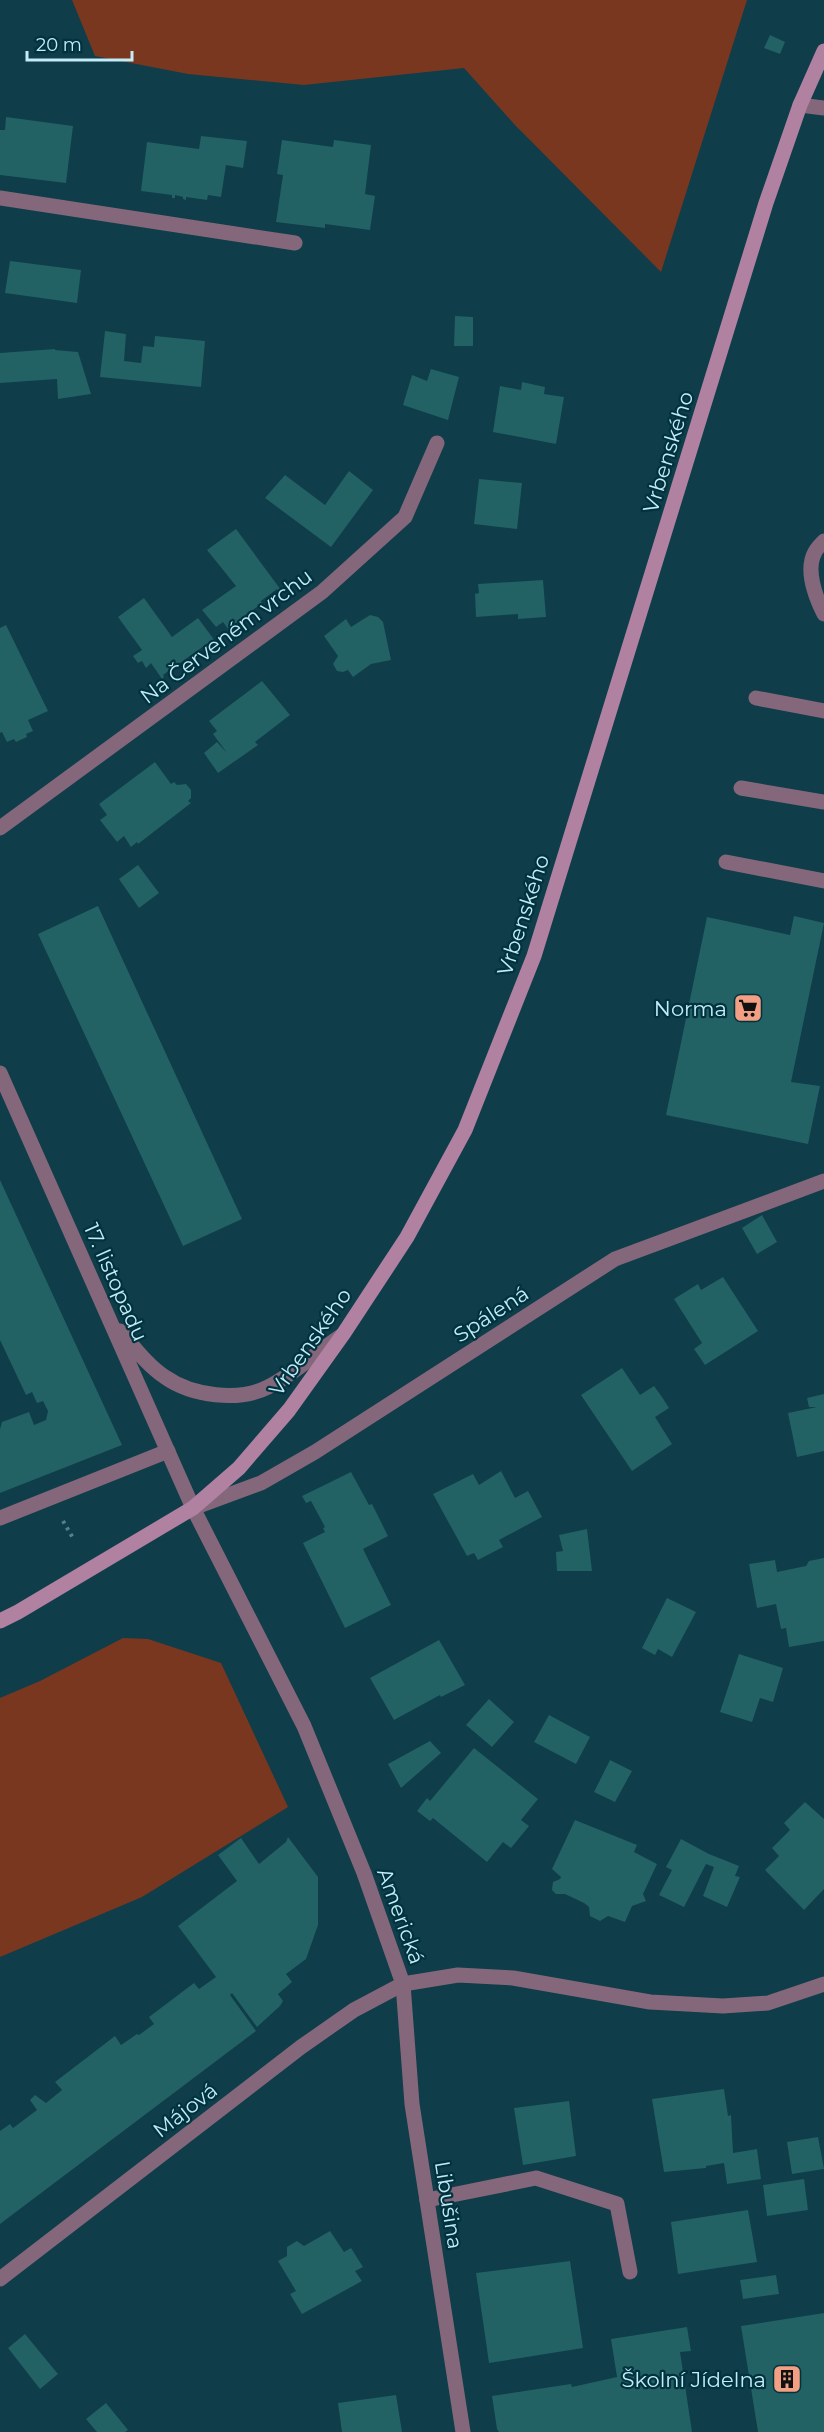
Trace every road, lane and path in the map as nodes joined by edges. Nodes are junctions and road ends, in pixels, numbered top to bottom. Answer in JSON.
{"nodes":[{"id":1,"x":824,"y":51,"type":"edge"},
{"id":2,"x":800,"y":105,"type":"junction"},
{"id":3,"x":824,"y":108,"type":"edge"},
{"id":4,"x":0,"y":198,"type":"edge"},
{"id":5,"x":295,"y":243,"type":"dead end"},
{"id":6,"x":437,"y":443,"type":"dead end"},
{"id":7,"x":824,"y":541,"type":"edge"},
{"id":8,"x":824,"y":614,"type":"edge"},
{"id":9,"x":756,"y":698,"type":"dead end"},
{"id":10,"x":824,"y":711,"type":"edge"},
{"id":11,"x":741,"y":788,"type":"dead end"},
{"id":12,"x":824,"y":802,"type":"edge"},
{"id":13,"x":0,"y":828,"type":"edge"},
{"id":14,"x":726,"y":862,"type":"dead end"},
{"id":15,"x":824,"y":881,"type":"edge"},
{"id":16,"x":0,"y":1073,"type":"edge"},
{"id":17,"x":824,"y":1181,"type":"edge"},
{"id":18,"x":106,"y":1311,"type":"junction"},
{"id":19,"x":343,"y":1335,"type":"junction"},
{"id":20,"x":168,"y":1451,"type":"junction"},
{"id":21,"x":193,"y":1508,"type":"junction"},
{"id":22,"x":0,"y":1518,"type":"edge"},
{"id":23,"x":62,"y":1519,"type":"dead end"},
{"id":24,"x":73,"y":1538,"type":"dead end"},
{"id":25,"x":0,"y":1621,"type":"edge"},
{"id":26,"x":403,"y":1984,"type":"junction"},
{"id":27,"x":824,"y":1984,"type":"edge"},
{"id":28,"x":427,"y":2200,"type":"junction"},
{"id":29,"x":630,"y":2272,"type":"dead end"},
{"id":30,"x":0,"y":2279,"type":"edge"},
{"id":31,"x":463,"y":2432,"type":"edge"}],
"edges":[{"from":1,"to":2,"type":"main road","name":"Vrbenského"},
{"from":2,"to":3,"type":"street"},
{"from":2,"to":19,"type":"main road","name":"Vrbenského"},
{"from":4,"to":5,"type":"street"},
{"from":6,"to":13,"type":"street","name":"Na Červeném vrchu"},
{"from":7,"to":8,"type":"street"},
{"from":9,"to":10,"type":"street"},
{"from":11,"to":12,"type":"street"},
{"from":14,"to":15,"type":"street"},
{"from":16,"to":18,"type":"street","name":"17. listopadu"},
{"from":17,"to":21,"type":"street","name":"Spálená"},
{"from":18,"to":19,"type":"street"},
{"from":18,"to":20,"type":"street","name":"17. listopadu"},
{"from":19,"to":21,"type":"main road","name":"Vrbenského"},
{"from":20,"to":21,"type":"street","name":"17. listopadu"},
{"from":20,"to":22,"type":"street"},
{"from":21,"to":25,"type":"main road","name":"Vrbenského"},
{"from":21,"to":26,"type":"street","name":"Americká"},
{"from":23,"to":24,"type":"path"},
{"from":26,"to":27,"type":"street","name":"Americká"},
{"from":26,"to":28,"type":"street","name":"Libušina"},
{"from":26,"to":30,"type":"street","name":"Májová"},
{"from":28,"to":29,"type":"street"},
{"from":28,"to":31,"type":"street","name":"Libušina"}]}
